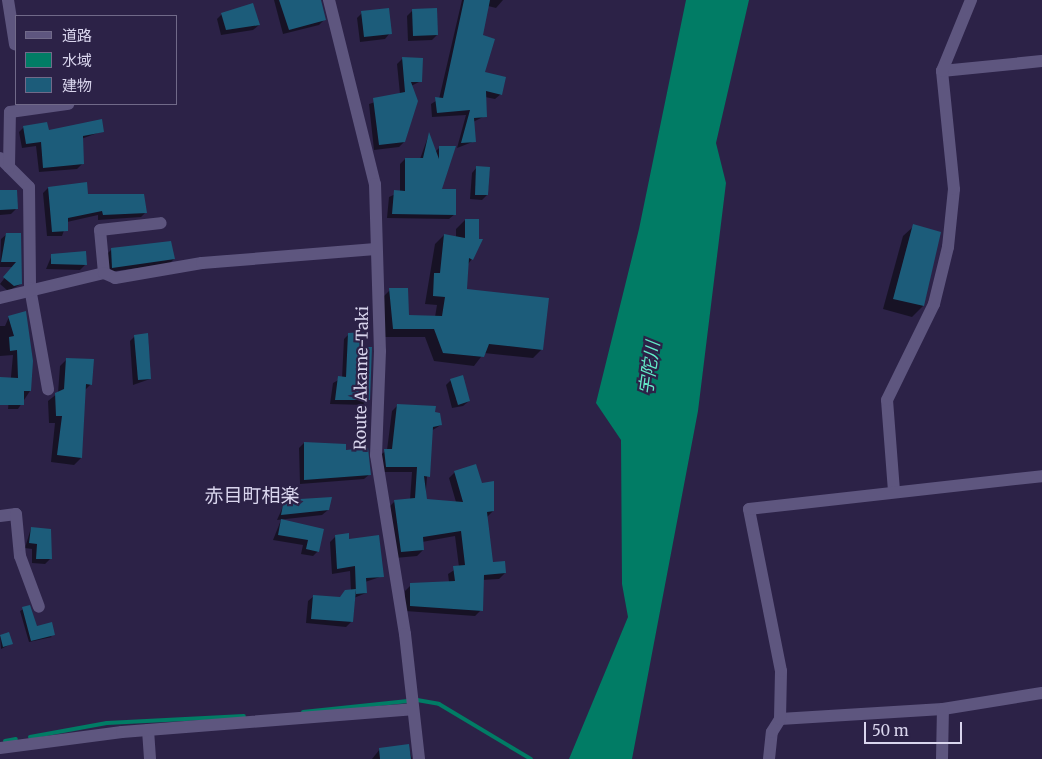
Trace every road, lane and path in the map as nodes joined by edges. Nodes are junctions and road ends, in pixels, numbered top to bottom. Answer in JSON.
{"nodes":[{"id":1,"x":8,"y":0,"type":"edge"},
{"id":2,"x":329,"y":0,"type":"edge"},
{"id":3,"x":971,"y":0,"type":"edge"},
{"id":4,"x":15,"y":44,"type":"edge"},
{"id":5,"x":1042,"y":61,"type":"edge"},
{"id":6,"x":942,"y":71,"type":"junction"},
{"id":7,"x":61,"y":105,"type":"edge"},
{"id":8,"x":5,"y":163,"type":"edge"},
{"id":9,"x":161,"y":223,"type":"dead end"},
{"id":10,"x":375,"y":249,"type":"junction"},
{"id":11,"x":104,"y":273,"type":"junction"},
{"id":12,"x":30,"y":288,"type":"junction"},
{"id":13,"x":0,"y":298,"type":"edge"},
{"id":14,"x":48,"y":389,"type":"dead end"},
{"id":15,"x":1042,"y":476,"type":"edge"},
{"id":16,"x":894,"y":491,"type":"junction"},
{"id":17,"x":0,"y":516,"type":"edge"},
{"id":18,"x":39,"y":607,"type":"dead end"},
{"id":19,"x":1042,"y":693,"type":"edge"},
{"id":20,"x":943,"y":709,"type":"junction"},
{"id":21,"x":412,"y":710,"type":"junction"},
{"id":22,"x":780,"y":719,"type":"junction"},
{"id":23,"x":148,"y":730,"type":"junction"},
{"id":24,"x":0,"y":748,"type":"edge"},
{"id":25,"x":150,"y":759,"type":"edge"},
{"id":26,"x":419,"y":759,"type":"edge"},
{"id":27,"x":769,"y":759,"type":"edge"},
{"id":28,"x":942,"y":759,"type":"edge"}],
"edges":[{"from":1,"to":4,"type":"street"},
{"from":2,"to":10,"type":"street","name":"Route Akame-Taki"},
{"from":3,"to":6,"type":"street"},
{"from":5,"to":6,"type":"street"},
{"from":6,"to":16,"type":"street"},
{"from":7,"to":8,"type":"street"},
{"from":8,"to":12,"type":"street"},
{"from":9,"to":11,"type":"street"},
{"from":10,"to":11,"type":"street"},
{"from":10,"to":21,"type":"street","name":"Route Akame-Taki"},
{"from":11,"to":12,"type":"street"},
{"from":12,"to":13,"type":"street"},
{"from":12,"to":14,"type":"street"},
{"from":15,"to":16,"type":"street"},
{"from":16,"to":22,"type":"street"},
{"from":17,"to":18,"type":"street"},
{"from":19,"to":20,"type":"street"},
{"from":20,"to":22,"type":"street"},
{"from":20,"to":28,"type":"street"},
{"from":21,"to":23,"type":"street"},
{"from":21,"to":26,"type":"street","name":"Route Akame-Taki"},
{"from":22,"to":27,"type":"street"},
{"from":23,"to":24,"type":"street"},
{"from":23,"to":25,"type":"street"}]}
